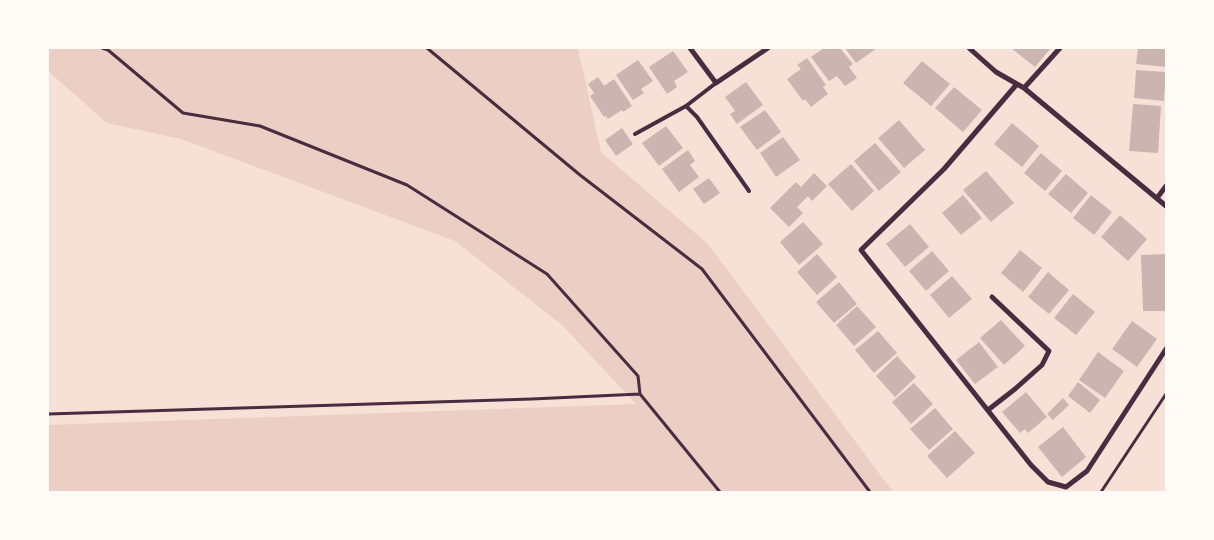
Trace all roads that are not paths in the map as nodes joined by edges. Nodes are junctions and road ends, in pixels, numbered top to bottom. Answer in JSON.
{"nodes":[{"id":1,"x":690,"y":48,"type":"edge"},
{"id":2,"x":768,"y":48,"type":"edge"},
{"id":3,"x":969,"y":48,"type":"edge"},
{"id":4,"x":1060,"y":48,"type":"edge"},
{"id":5,"x":716,"y":83,"type":"junction"},
{"id":6,"x":1016,"y":84,"type":"junction"},
{"id":7,"x":1024,"y":88,"type":"junction"},
{"id":8,"x":686,"y":106,"type":"junction"},
{"id":9,"x":635,"y":134,"type":"dead end"},
{"id":10,"x":1166,"y":186,"type":"edge"},
{"id":11,"x":749,"y":191,"type":"dead end"},
{"id":12,"x":1156,"y":198,"type":"junction"},
{"id":13,"x":1166,"y":206,"type":"edge"},
{"id":14,"x":992,"y":297,"type":"dead end"},
{"id":15,"x":1166,"y":348,"type":"edge"},
{"id":16,"x":988,"y":410,"type":"junction"}],
"edges":[{"from":1,"to":5,"type":"street"},
{"from":2,"to":5,"type":"street"},
{"from":3,"to":6,"type":"street"},
{"from":4,"to":7,"type":"street"},
{"from":5,"to":8,"type":"lane"},
{"from":6,"to":7,"type":"street"},
{"from":6,"to":16,"type":"street"},
{"from":7,"to":12,"type":"street"},
{"from":8,"to":9,"type":"lane"},
{"from":8,"to":11,"type":"lane"},
{"from":10,"to":12,"type":"street"},
{"from":12,"to":13,"type":"street"},
{"from":14,"to":16,"type":"street"},
{"from":15,"to":16,"type":"street"}]}
